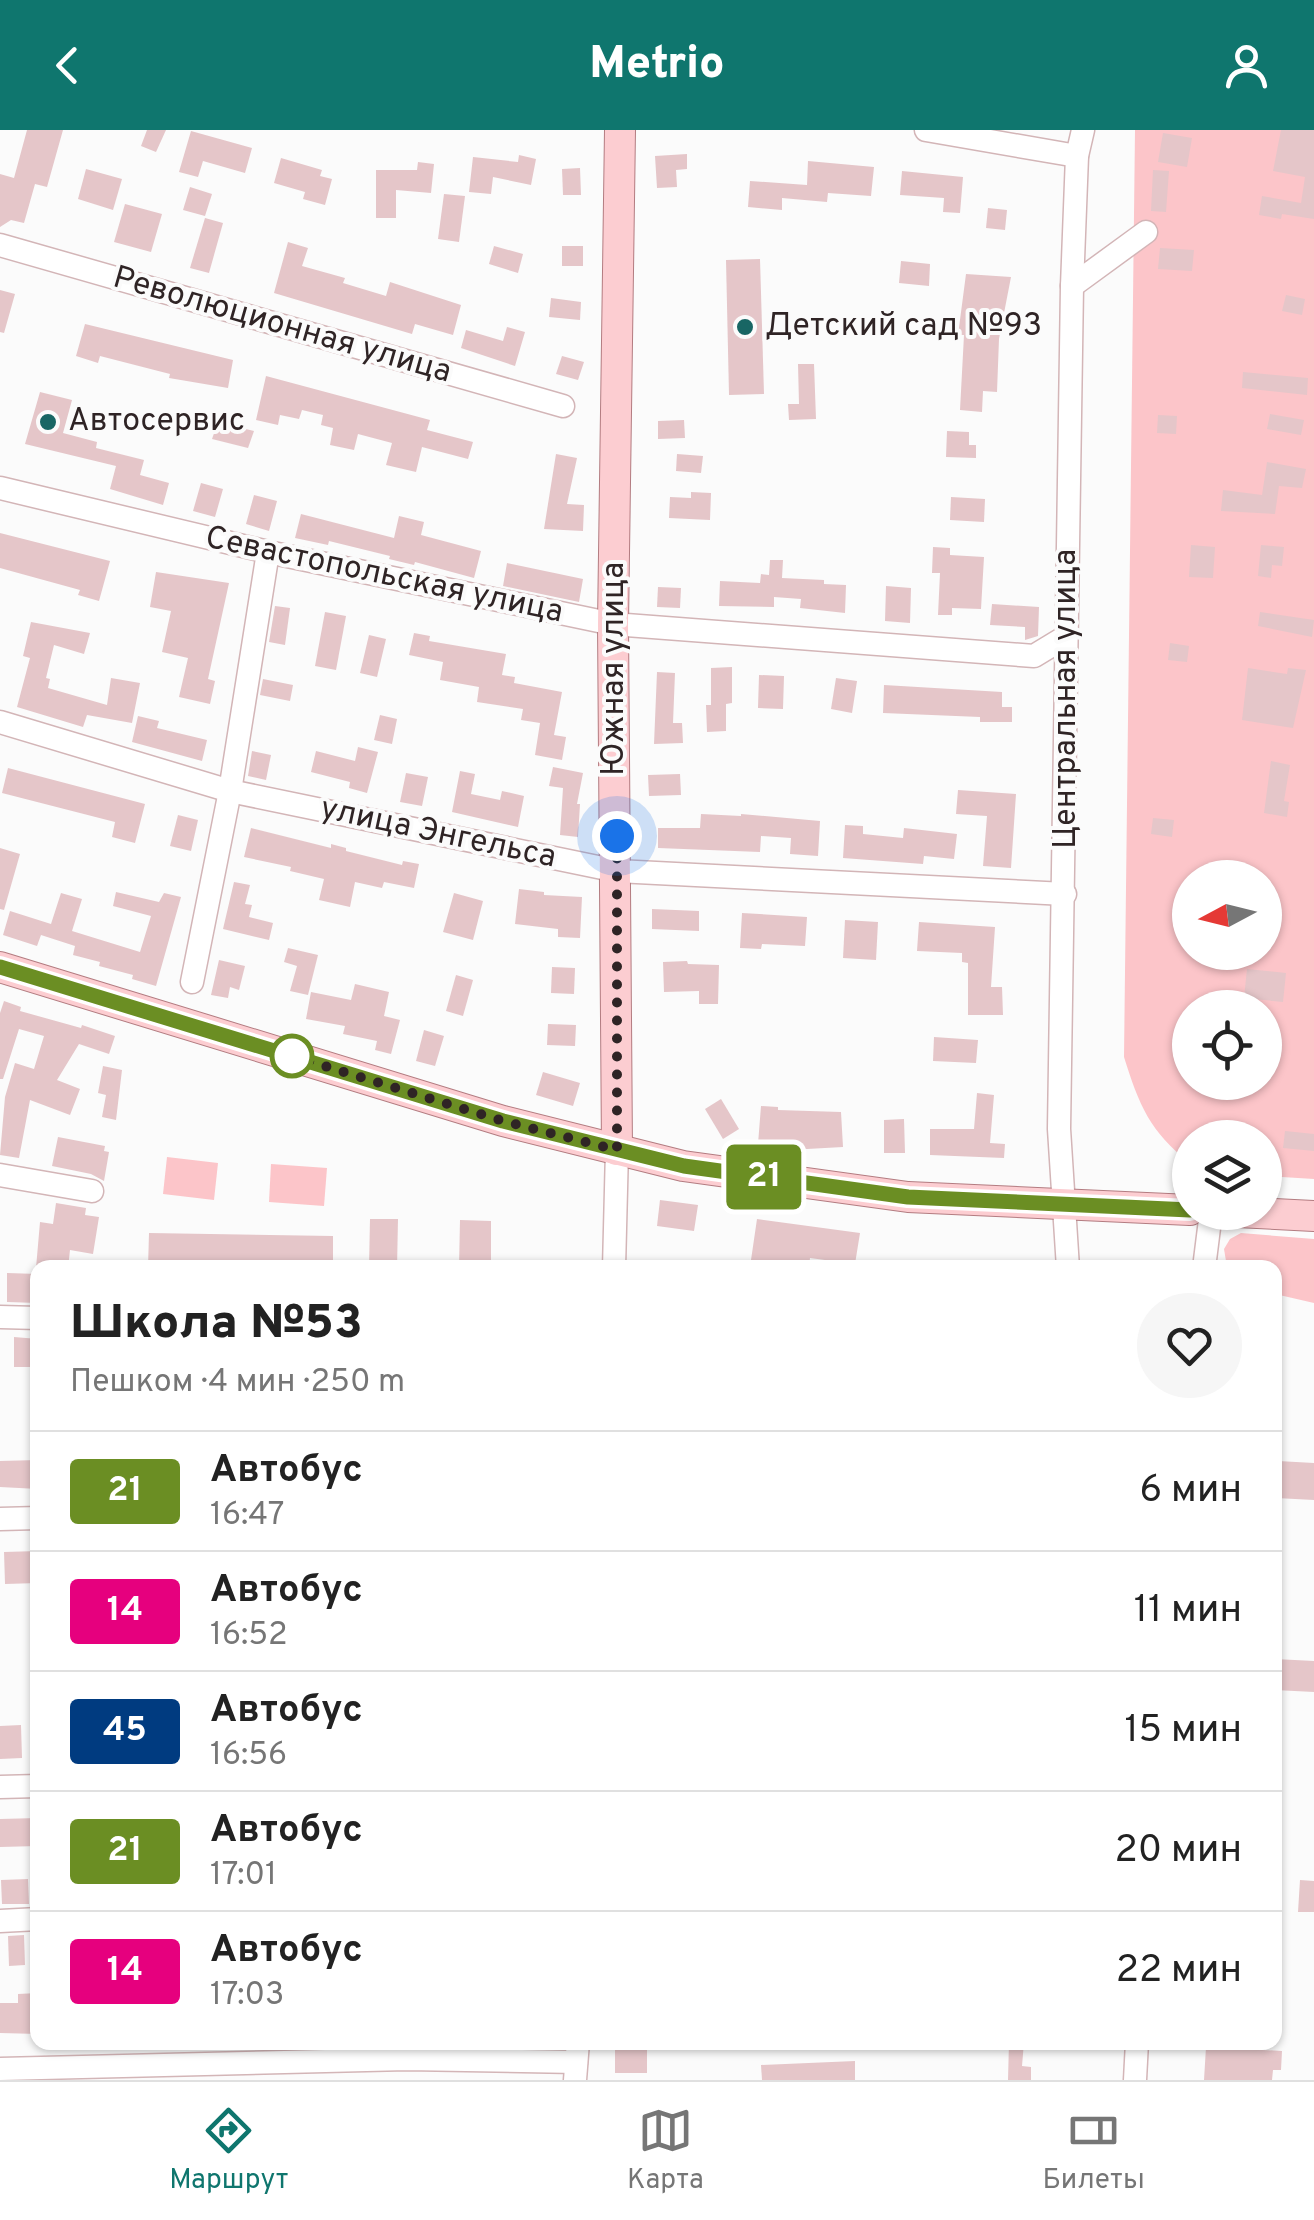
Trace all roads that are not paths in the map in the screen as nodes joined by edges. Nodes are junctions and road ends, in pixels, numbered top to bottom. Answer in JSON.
{"nodes":[{"id":1,"x":620,"y":130,"type":"edge"},
{"id":2,"x":926,"y":130,"type":"edge"},
{"id":3,"x":1082,"y":130,"type":"edge"},
{"id":4,"x":1077,"y":156,"type":"junction"},
{"id":5,"x":1146,"y":232,"type":"dead end"},
{"id":6,"x":0,"y":245,"type":"edge"},
{"id":7,"x":1072,"y":286,"type":"junction"},
{"id":8,"x":563,"y":406,"type":"dead end"},
{"id":9,"x":0,"y":488,"type":"edge"},
{"id":10,"x":268,"y":552,"type":"junction"},
{"id":11,"x":613,"y":624,"type":"junction"},
{"id":12,"x":1067,"y":636,"type":"junction"},
{"id":13,"x":0,"y":722,"type":"edge"},
{"id":14,"x":230,"y":791,"type":"junction"},
{"id":15,"x":617,"y":871,"type":"junction"},
{"id":16,"x":1065,"y":894,"type":"junction"},
{"id":17,"x":0,"y":967,"type":"edge"},
{"id":18,"x":192,"y":982,"type":"dead end"},
{"id":19,"x":617,"y":1150,"type":"junction"},
{"id":20,"x":0,"y":1174,"type":"edge"},
{"id":21,"x":92,"y":1192,"type":"dead end"},
{"id":22,"x":1064,"y":1205,"type":"junction"},
{"id":23,"x":1172,"y":1209,"type":"edge"},
{"id":24,"x":1282,"y":1214,"type":"edge"},
{"id":25,"x":1314,"y":1216,"type":"edge"},
{"id":26,"x":1209,"y":1230,"type":"edge"},
{"id":27,"x":614,"y":1260,"type":"edge"},
{"id":28,"x":1067,"y":1260,"type":"edge"},
{"id":29,"x":1205,"y":1260,"type":"edge"},
{"id":30,"x":0,"y":1318,"type":"edge"},
{"id":31,"x":30,"y":1318,"type":"edge"},
{"id":32,"x":30,"y":1518,"type":"edge"},
{"id":33,"x":0,"y":1519,"type":"edge"},
{"id":34,"x":0,"y":1786,"type":"edge"},
{"id":35,"x":30,"y":1786,"type":"edge"},
{"id":36,"x":30,"y":1919,"type":"edge"},
{"id":37,"x":0,"y":1921,"type":"edge"},
{"id":38,"x":1137,"y":2050,"type":"edge"},
{"id":39,"x":576,"y":2061,"type":"edge"},
{"id":40,"x":0,"y":2069,"type":"edge"},
{"id":41,"x":1136,"y":2080,"type":"edge"}],
"edges":[{"from":1,"to":11,"type":"main road","name":"Южная улица"},
{"from":2,"to":4,"type":"street"},
{"from":3,"to":4,"type":"street","name":"Центральная улица"},
{"from":4,"to":7,"type":"street","name":"Центральная улица"},
{"from":5,"to":7,"type":"street"},
{"from":6,"to":8,"type":"street","name":"Революционная улица"},
{"from":7,"to":12,"type":"street","name":"Центральная улица"},
{"from":9,"to":10,"type":"street","name":"Севастопольская улица"},
{"from":10,"to":11,"type":"street","name":"Севастопольская улица"},
{"from":10,"to":14,"type":"street"},
{"from":11,"to":12,"type":"street","name":"Севастопольская улица"},
{"from":11,"to":15,"type":"main road","name":"Южная улица"},
{"from":12,"to":16,"type":"street","name":"Центральная улица"},
{"from":13,"to":14,"type":"street","name":"улица Энгельса"},
{"from":14,"to":15,"type":"street","name":"улица Энгельса"},
{"from":14,"to":18,"type":"street"},
{"from":15,"to":16,"type":"street","name":"улица Энгельса"},
{"from":15,"to":19,"type":"main road","name":"Южная улица"},
{"from":16,"to":22,"type":"street","name":"Центральная улица"},
{"from":17,"to":19,"type":"main road"},
{"from":19,"to":22,"type":"main road"},
{"from":19,"to":27,"type":"street","name":"Южная улица"},
{"from":20,"to":21,"type":"street"},
{"from":22,"to":23,"type":"main road"},
{"from":22,"to":28,"type":"street","name":"Центральная улица"},
{"from":24,"to":25,"type":"main road"},
{"from":26,"to":29,"type":"street"},
{"from":30,"to":31,"type":"street"},
{"from":32,"to":33,"type":"street"},
{"from":34,"to":35,"type":"street"},
{"from":36,"to":37,"type":"street"},
{"from":38,"to":41,"type":"street"},
{"from":39,"to":40,"type":"street"}]}
